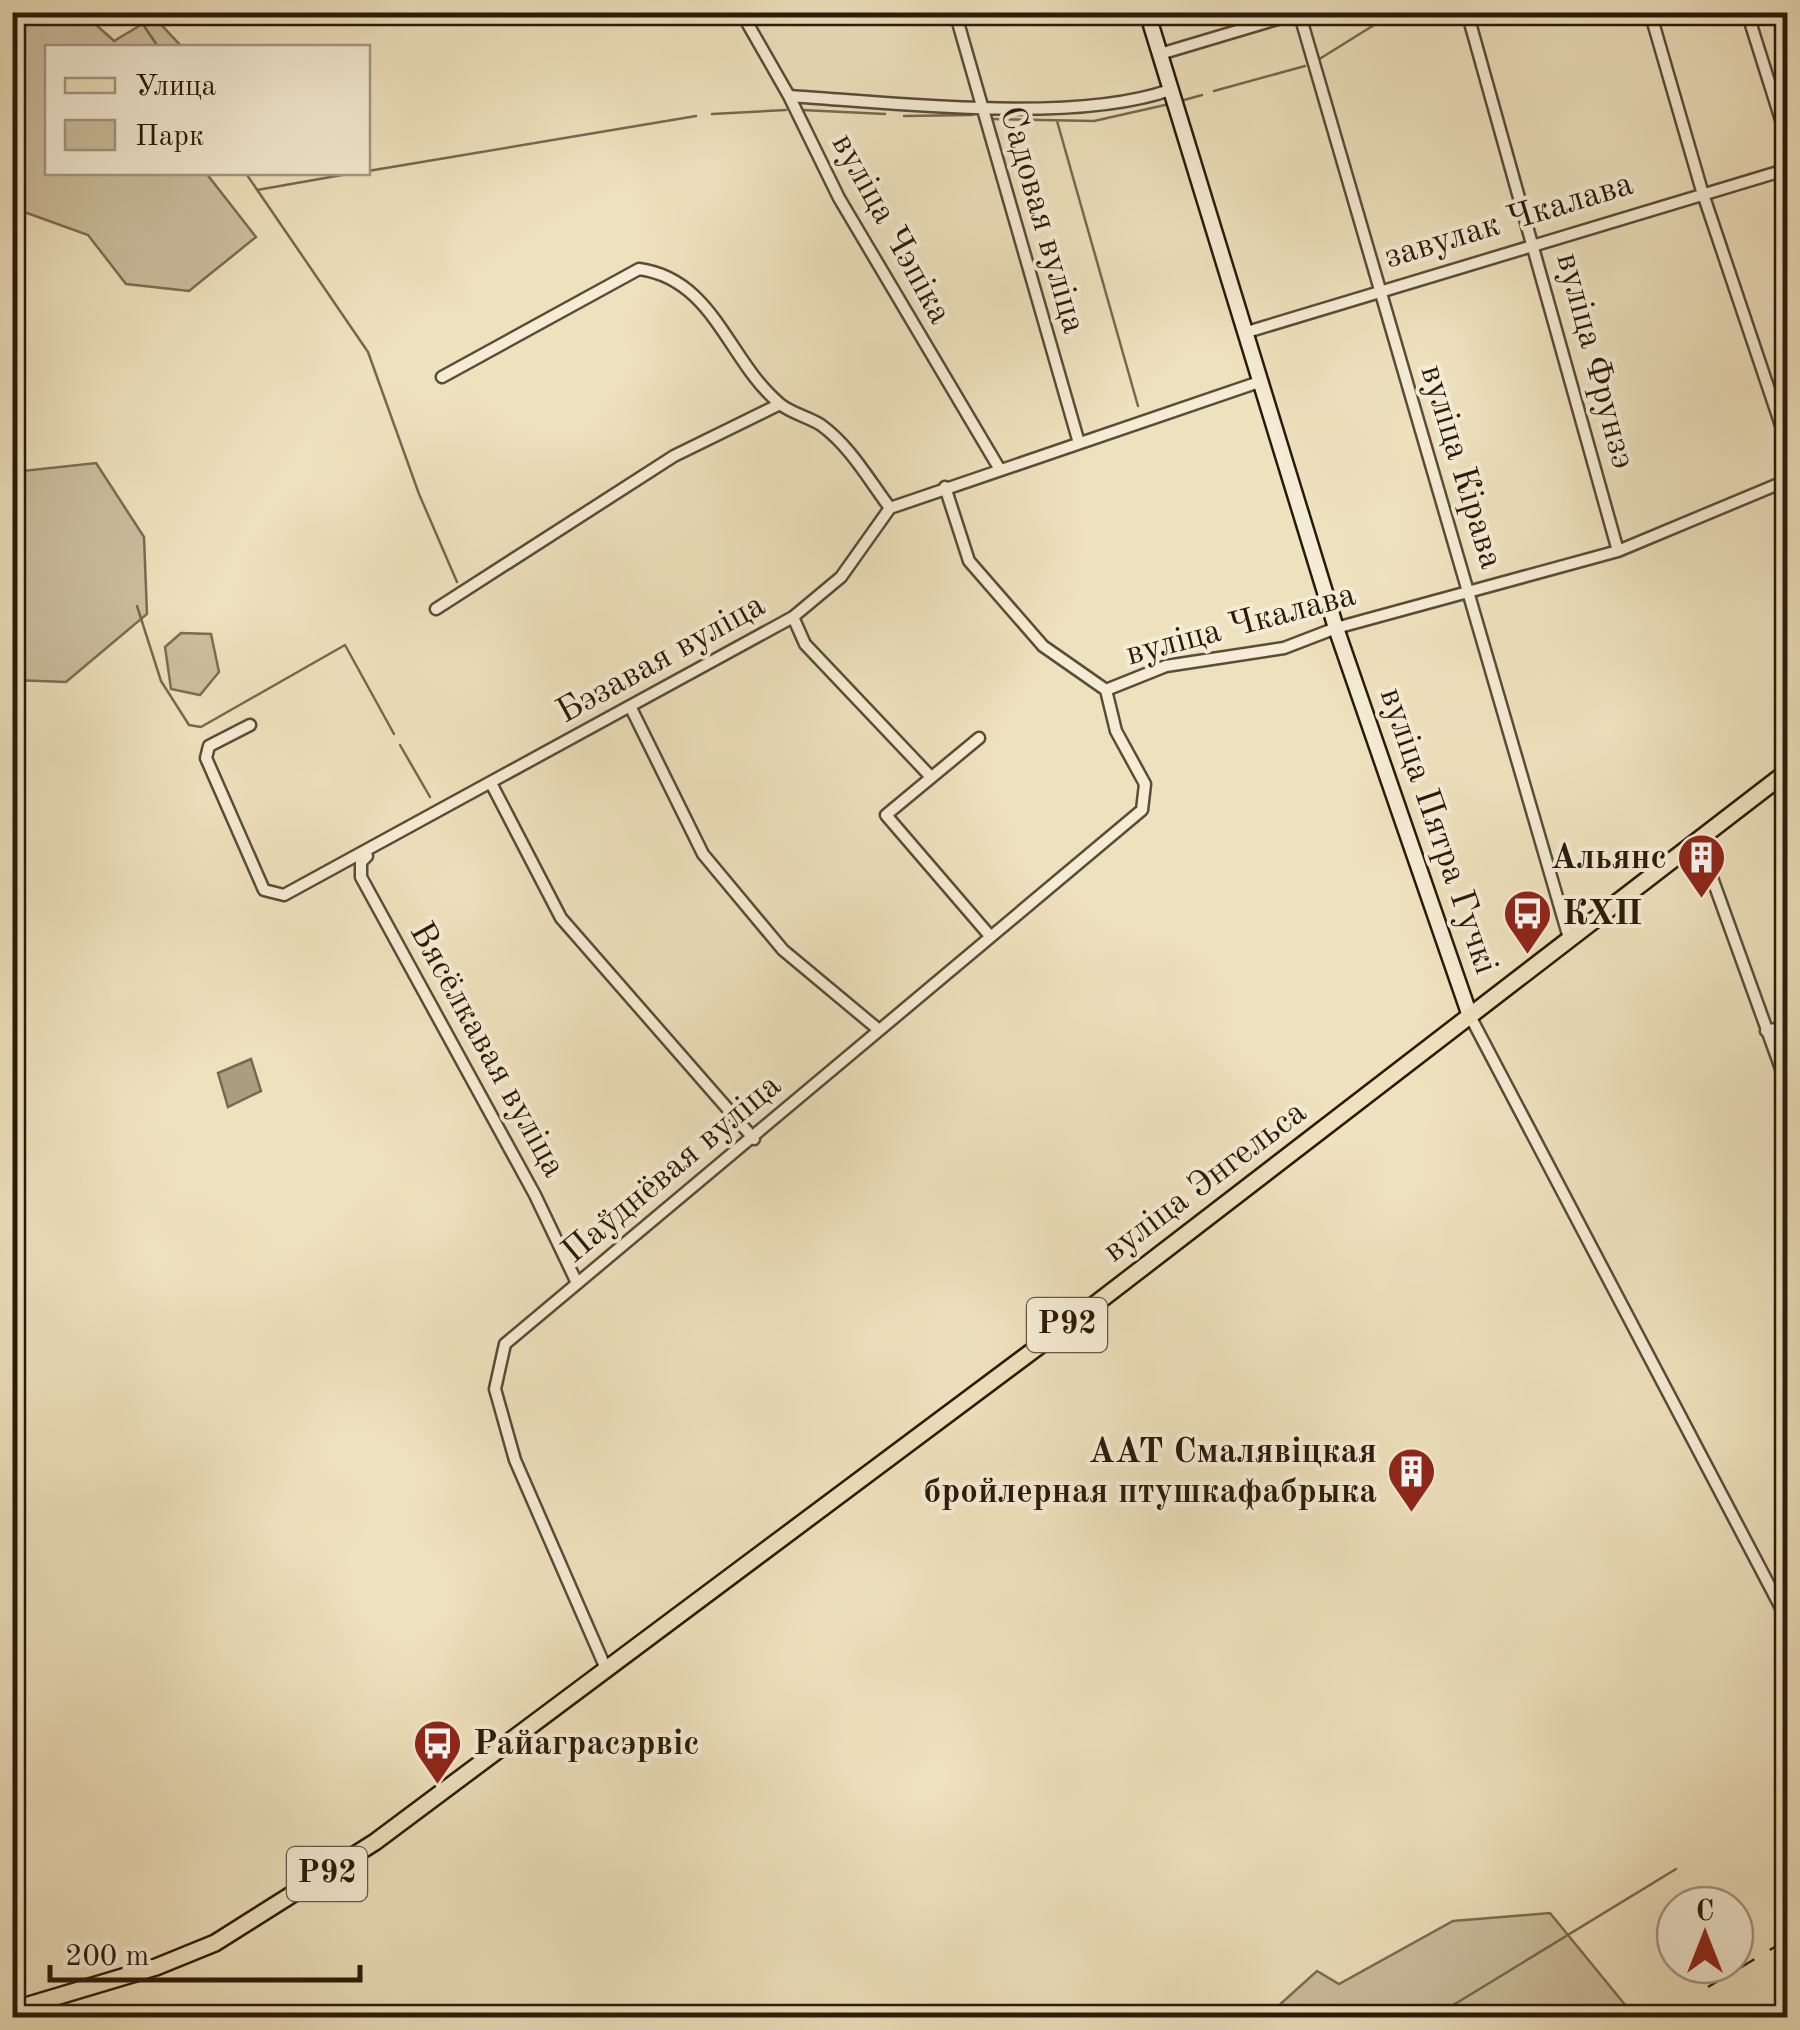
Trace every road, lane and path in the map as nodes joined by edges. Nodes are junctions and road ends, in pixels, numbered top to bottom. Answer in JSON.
{"nodes":[{"id":1,"x":741,"y":12,"type":"edge"},
{"id":2,"x":955,"y":12,"type":"edge"},
{"id":3,"x":1147,"y":12,"type":"edge"},
{"id":4,"x":1467,"y":12,"type":"edge"},
{"id":5,"x":1650,"y":12,"type":"edge"},
{"id":6,"x":1747,"y":12,"type":"edge"},
{"id":7,"x":1300,"y":13,"type":"edge"},
{"id":8,"x":1160,"y":54,"type":"junction"},
{"id":9,"x":1170,"y":90,"type":"junction"},
{"id":10,"x":790,"y":96,"type":"junction"},
{"id":11,"x":980,"y":106,"type":"junction"},
{"id":12,"x":1788,"y":142,"type":"edge"},
{"id":13,"x":1788,"y":169,"type":"edge"},
{"id":14,"x":1702,"y":191,"type":"junction"},
{"id":15,"x":1534,"y":242,"type":"junction"},
{"id":16,"x":1377,"y":290,"type":"junction"},
{"id":17,"x":1248,"y":332,"type":"junction"},
{"id":18,"x":442,"y":377,"type":"dead end"},
{"id":19,"x":1262,"y":381,"type":"junction"},
{"id":20,"x":780,"y":404,"type":"junction"},
{"id":21,"x":1079,"y":443,"type":"junction"},
{"id":22,"x":1788,"y":446,"type":"edge"},
{"id":23,"x":999,"y":468,"type":"junction"},
{"id":24,"x":1788,"y":480,"type":"edge"},
{"id":25,"x":944,"y":487,"type":"junction"},
{"id":26,"x":890,"y":508,"type":"junction"},
{"id":27,"x":1618,"y":550,"type":"junction"},
{"id":28,"x":1470,"y":590,"type":"junction"},
{"id":29,"x":436,"y":609,"type":"dead end"},
{"id":30,"x":793,"y":616,"type":"junction"},
{"id":31,"x":1336,"y":628,"type":"junction"},
{"id":32,"x":1106,"y":690,"type":"junction"},
{"id":33,"x":630,"y":706,"type":"junction"},
{"id":34,"x":250,"y":725,"type":"dead end"},
{"id":35,"x":979,"y":738,"type":"dead end"},
{"id":36,"x":1788,"y":771,"type":"edge"},
{"id":37,"x":931,"y":777,"type":"junction"},
{"id":38,"x":492,"y":784,"type":"junction"},
{"id":39,"x":1698,"y":838,"type":"junction"},
{"id":40,"x":375,"y":848,"type":"junction"},
{"id":41,"x":990,"y":936,"type":"junction"},
{"id":42,"x":1569,"y":938,"type":"junction"},
{"id":43,"x":1470,"y":1016,"type":"junction"},
{"id":44,"x":1788,"y":1026,"type":"edge"},
{"id":45,"x":879,"y":1030,"type":"junction"},
{"id":46,"x":1766,"y":1031,"type":"junction"},
{"id":47,"x":1788,"y":1088,"type":"edge"},
{"id":48,"x":754,"y":1138,"type":"junction"},
{"id":49,"x":576,"y":1283,"type":"junction"},
{"id":50,"x":1788,"y":1621,"type":"edge"},
{"id":51,"x":607,"y":1671,"type":"junction"},
{"id":52,"x":12,"y":2010,"type":"edge"}],
"edges":[{"from":1,"to":10,"type":"street","name":"вуліца Чэпіка"},
{"from":2,"to":11,"type":"street","name":"Садовая вуліца"},
{"from":3,"to":8,"type":"street","name":"вуліца Пятра Гучкі"},
{"from":4,"to":15,"type":"street","name":"вуліца Фрунзэ"},
{"from":5,"to":14,"type":"street"},
{"from":6,"to":12,"type":"street"},
{"from":7,"to":8,"type":"street"},
{"from":7,"to":16,"type":"street","name":"вуліца Кірава"},
{"from":8,"to":9,"type":"street","name":"вуліца Пятра Гучкі"},
{"from":9,"to":11,"type":"street"},
{"from":9,"to":17,"type":"street","name":"вуліца Пятра Гучкі"},
{"from":10,"to":11,"type":"street"},
{"from":10,"to":23,"type":"street","name":"вуліца Чэпіка"},
{"from":11,"to":21,"type":"street","name":"Садовая вуліца"},
{"from":13,"to":14,"type":"street","name":"завулак Чкалава"},
{"from":14,"to":15,"type":"street","name":"завулак Чкалава"},
{"from":14,"to":22,"type":"street"},
{"from":15,"to":16,"type":"street","name":"завулак Чкалава"},
{"from":15,"to":27,"type":"street","name":"вуліца Фрунзэ"},
{"from":16,"to":17,"type":"street","name":"завулак Чкалава"},
{"from":16,"to":28,"type":"street","name":"вуліца Кірава"},
{"from":17,"to":19,"type":"street","name":"вуліца Пятра Гучкі"},
{"from":18,"to":20,"type":"street"},
{"from":19,"to":21,"type":"street"},
{"from":19,"to":31,"type":"street","name":"вуліца Пятра Гучкі"},
{"from":20,"to":26,"type":"street"},
{"from":20,"to":29,"type":"street"},
{"from":21,"to":23,"type":"street"},
{"from":23,"to":25,"type":"street"},
{"from":24,"to":27,"type":"street","name":"вуліца Чкалава"},
{"from":25,"to":26,"type":"street"},
{"from":25,"to":32,"type":"street"},
{"from":26,"to":30,"type":"street","name":"Бэзавая вуліца"},
{"from":27,"to":28,"type":"street","name":"вуліца Чкалава"},
{"from":28,"to":31,"type":"street","name":"вуліца Чкалава"},
{"from":28,"to":42,"type":"street","name":"вуліца Кірава"},
{"from":30,"to":33,"type":"street","name":"Бэзавая вуліца"},
{"from":30,"to":37,"type":"street"},
{"from":31,"to":32,"type":"street","name":"вуліца Чкалава"},
{"from":31,"to":43,"type":"street","name":"вуліца Пятра Гучкі"},
{"from":32,"to":41,"type":"street","name":"Паўднёвая вуліца"},
{"from":33,"to":38,"type":"street","name":"Бэзавая вуліца"},
{"from":33,"to":45,"type":"street"},
{"from":34,"to":40,"type":"street","name":"Бэзавая вуліца"},
{"from":35,"to":37,"type":"street"},
{"from":36,"to":39,"type":"main road","name":"вуліца Энгельса","number":"Р92"},
{"from":37,"to":41,"type":"street"},
{"from":38,"to":40,"type":"street","name":"Бэзавая вуліца"},
{"from":38,"to":48,"type":"street"},
{"from":39,"to":42,"type":"main road","name":"вуліца Энгельса","number":"Р92"},
{"from":39,"to":46,"type":"street"},
{"from":40,"to":49,"type":"street","name":"Вясёлкавая вуліца"},
{"from":41,"to":45,"type":"street","name":"Паўднёвая вуліца"},
{"from":42,"to":43,"type":"main road","name":"вуліца Энгельса","number":"Р92"},
{"from":43,"to":50,"type":"street","name":"вуліца Пятра Гучкі"},
{"from":43,"to":51,"type":"main road","name":"вуліца Энгельса","number":"Р92"},
{"from":44,"to":46,"type":"street"},
{"from":45,"to":48,"type":"street","name":"Паўднёвая вуліца"},
{"from":46,"to":47,"type":"street"},
{"from":48,"to":49,"type":"street","name":"Паўднёвая вуліца"},
{"from":49,"to":51,"type":"street","name":"Паўднёвая вуліца"},
{"from":51,"to":52,"type":"main road","number":"Р92"}]}
